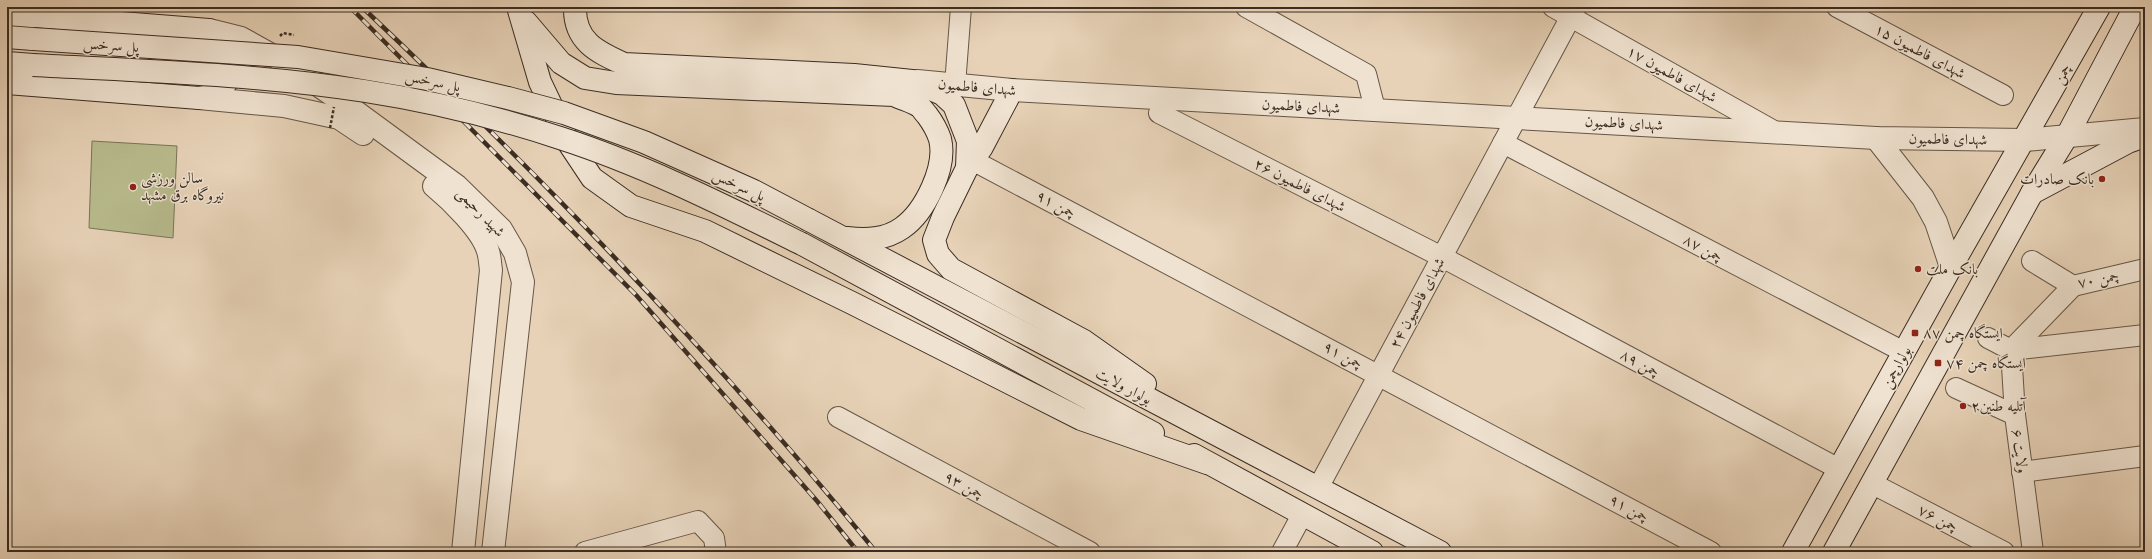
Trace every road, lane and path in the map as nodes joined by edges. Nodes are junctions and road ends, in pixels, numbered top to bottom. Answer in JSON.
{"nodes":[{"id":1,"x":575,"y":7,"type":"edge"},
{"id":2,"x":961,"y":7,"type":"edge"},
{"id":3,"x":1246,"y":7,"type":"edge"},
{"id":4,"x":1553,"y":7,"type":"edge"},
{"id":5,"x":1837,"y":7,"type":"edge"},
{"id":6,"x":2099,"y":7,"type":"edge"},
{"id":7,"x":2135,"y":7,"type":"edge"},
{"id":8,"x":519,"y":11,"type":"edge"},
{"id":9,"x":1573,"y":12,"type":"edge"},
{"id":10,"x":7,"y":14,"type":"edge"},
{"id":11,"x":209,"y":30,"type":"junction"},
{"id":12,"x":7,"y":38,"type":"edge"},
{"id":13,"x":7,"y":63,"type":"edge"},
{"id":14,"x":912,"y":81,"type":"junction"},
{"id":15,"x":7,"y":83,"type":"edge"},
{"id":16,"x":955,"y":85,"type":"junction"},
{"id":17,"x":1012,"y":90,"type":"junction"},
{"id":18,"x":2003,"y":95,"type":"dead end"},
{"id":19,"x":199,"y":98,"type":"junction"},
{"id":20,"x":1374,"y":110,"type":"junction"},
{"id":21,"x":1159,"y":113,"type":"dead end"},
{"id":22,"x":1516,"y":118,"type":"junction"},
{"id":23,"x":2145,"y":129,"type":"edge"},
{"id":24,"x":1774,"y":131,"type":"junction"},
{"id":25,"x":2067,"y":136,"type":"junction"},
{"id":26,"x":2145,"y":136,"type":"edge"},
{"id":27,"x":1876,"y":138,"type":"junction"},
{"id":28,"x":2024,"y":140,"type":"junction"},
{"id":29,"x":1503,"y":143,"type":"junction"},
{"id":30,"x":971,"y":164,"type":"junction"},
{"id":31,"x":2032,"y":193,"type":"junction"},
{"id":32,"x":809,"y":220,"type":"joint"},
{"id":33,"x":843,"y":238,"type":"junction"},
{"id":34,"x":802,"y":244,"type":"joint"},
{"id":35,"x":1442,"y":257,"type":"junction"},
{"id":36,"x":2032,"y":261,"type":"dead end"},
{"id":37,"x":1951,"y":267,"type":"junction"},
{"id":38,"x":2145,"y":269,"type":"edge"},
{"id":39,"x":2073,"y":286,"type":"junction"},
{"id":40,"x":2145,"y":335,"type":"edge"},
{"id":41,"x":1988,"y":338,"type":"dead end"},
{"id":42,"x":2011,"y":350,"type":"junction"},
{"id":43,"x":1904,"y":352,"type":"junction"},
{"id":44,"x":1379,"y":374,"type":"junction"},
{"id":45,"x":1956,"y":388,"type":"dead end"},
{"id":46,"x":2015,"y":415,"type":"junction"},
{"id":47,"x":838,"y":417,"type":"dead end"},
{"id":48,"x":1216,"y":434,"type":"junction"},
{"id":49,"x":2145,"y":456,"type":"edge"},
{"id":50,"x":472,"y":463,"type":"junction"},
{"id":51,"x":1207,"y":463,"type":"junction"},
{"id":52,"x":502,"y":467,"type":"junction"},
{"id":53,"x":1839,"y":470,"type":"junction"},
{"id":54,"x":2022,"y":472,"type":"junction"},
{"id":55,"x":1873,"y":484,"type":"junction"},
{"id":56,"x":1318,"y":488,"type":"junction"},
{"id":57,"x":1302,"y":515,"type":"junction"},
{"id":58,"x":463,"y":552,"type":"edge"},
{"id":59,"x":493,"y":552,"type":"edge"},
{"id":60,"x":585,"y":552,"type":"edge"},
{"id":61,"x":716,"y":552,"type":"edge"},
{"id":62,"x":1090,"y":552,"type":"edge"},
{"id":63,"x":1282,"y":552,"type":"edge"},
{"id":64,"x":1372,"y":552,"type":"edge"},
{"id":65,"x":1440,"y":552,"type":"edge"},
{"id":66,"x":1711,"y":552,"type":"edge"},
{"id":67,"x":1793,"y":552,"type":"edge"},
{"id":68,"x":1834,"y":552,"type":"edge"},
{"id":69,"x":2004,"y":552,"type":"edge"},
{"id":70,"x":2033,"y":552,"type":"edge"}],
"edges":[{"from":1,"to":14,"type":"main road","name":"شهدای فاطمیون"},
{"from":2,"to":16,"type":"street"},
{"from":3,"to":20,"type":"street"},
{"from":4,"to":9,"type":"street","name":"شهدای فاطمیون ۱۷"},
{"from":5,"to":18,"type":"street","name":"شهدای فاطمیون ۱۵"},
{"from":6,"to":28,"type":"main road","name":"چمن"},
{"from":7,"to":25,"type":"main road"},
{"from":8,"to":33,"type":"main road"},
{"from":8,"to":51,"type":"main road"},
{"from":9,"to":22,"type":"street"},
{"from":9,"to":24,"type":"street","name":"شهدای فاطمیون ۱۷"},
{"from":10,"to":11,"type":"main road","name":"شهید رحیمی"},
{"from":11,"to":19,"type":"main road"},
{"from":11,"to":52,"type":"main road","name":"شهید رحیمی"},
{"from":12,"to":32,"type":"main road","name":"پل سرخس","bridge":true},
{"from":13,"to":34,"type":"main road","name":"پل سرخس","bridge":true},
{"from":14,"to":16,"type":"main road","name":"شهدای فاطمیون"},
{"from":14,"to":30,"type":"main road"},
{"from":15,"to":19,"type":"main road","name":"شهید رحیمی"},
{"from":16,"to":17,"type":"main road","name":"شهدای فاطمیون"},
{"from":17,"to":20,"type":"main road","name":"شهدای فاطمیون"},
{"from":17,"to":30,"type":"main road"},
{"from":19,"to":50,"type":"main road","name":"شهید رحیمی"},
{"from":20,"to":22,"type":"main road","name":"شهدای فاطمیون"},
{"from":21,"to":35,"type":"street","name":"شهدای فاطمیون ۲۶"},
{"from":22,"to":24,"type":"main road","name":"شهدای فاطمیون"},
{"from":22,"to":29,"type":"street","name":"شهدای فاطمیون ۲۴"},
{"from":23,"to":25,"type":"main road"},
{"from":24,"to":27,"type":"main road","name":"شهدای فاطمیون"},
{"from":25,"to":28,"type":"main road","name":"شهدای فاطمیون"},
{"from":25,"to":31,"type":"main road"},
{"from":26,"to":31,"type":"main road"},
{"from":27,"to":28,"type":"main road","name":"شهدای فاطمیون"},
{"from":27,"to":37,"type":"main road"},
{"from":28,"to":37,"type":"main road","name":"بولوارچمن"},
{"from":29,"to":35,"type":"street","name":"شهدای فاطمیون ۲۴"},
{"from":29,"to":43,"type":"street","name":"چمن ۸۷"},
{"from":30,"to":44,"type":"street","name":"چمن ۹۱"},
{"from":30,"to":48,"type":"main road"},
{"from":31,"to":55,"type":"main road"},
{"from":32,"to":33,"type":"main road","name":"بولوار ولایت"},
{"from":33,"to":48,"type":"main road","name":"بولوار ولایت"},
{"from":34,"to":51,"type":"main road","name":"بولوار ولایت"},
{"from":35,"to":44,"type":"street","name":"شهدای فاطمیون ۲۴"},
{"from":35,"to":53,"type":"street","name":"چمن ۸۹"},
{"from":36,"to":39,"type":"street","name":"چمن ۷۰"},
{"from":37,"to":43,"type":"main road","name":"بولوارچمن"},
{"from":38,"to":39,"type":"street","name":"چمن ۷۰"},
{"from":39,"to":42,"type":"street"},
{"from":40,"to":42,"type":"street"},
{"from":41,"to":42,"type":"street"},
{"from":42,"to":46,"type":"street","name":"ولایت ۶"},
{"from":43,"to":53,"type":"main road","name":"بولوارچمن"},
{"from":44,"to":56,"type":"street","name":"شهدای فاطمیون ۲۴"},
{"from":44,"to":66,"type":"street","name":"چمن ۹۱"},
{"from":45,"to":46,"type":"street"},
{"from":46,"to":54,"type":"street","name":"ولایت ۶"},
{"from":47,"to":62,"type":"street","name":"چمن ۹۳"},
{"from":48,"to":56,"type":"main road","name":"بولوار ولایت"},
{"from":49,"to":54,"type":"street"},
{"from":50,"to":52,"type":"main road"},
{"from":50,"to":58,"type":"main road","name":"شهید رحیمی"},
{"from":51,"to":57,"type":"main road","name":"بولوار ولایت"},
{"from":52,"to":59,"type":"main road","name":"شهید رحیمی"},
{"from":53,"to":67,"type":"main road","name":"بولوارچمن"},
{"from":54,"to":70,"type":"street","name":"ولایت ۶"},
{"from":55,"to":68,"type":"main road"},
{"from":55,"to":69,"type":"street","name":"چمن ۷۶"},
{"from":56,"to":65,"type":"main road","name":"بولوار ولایت"},
{"from":57,"to":63,"type":"street"},
{"from":57,"to":64,"type":"main road","name":"بولوار ولایت"},
{"from":60,"to":61,"type":"street"}]}
